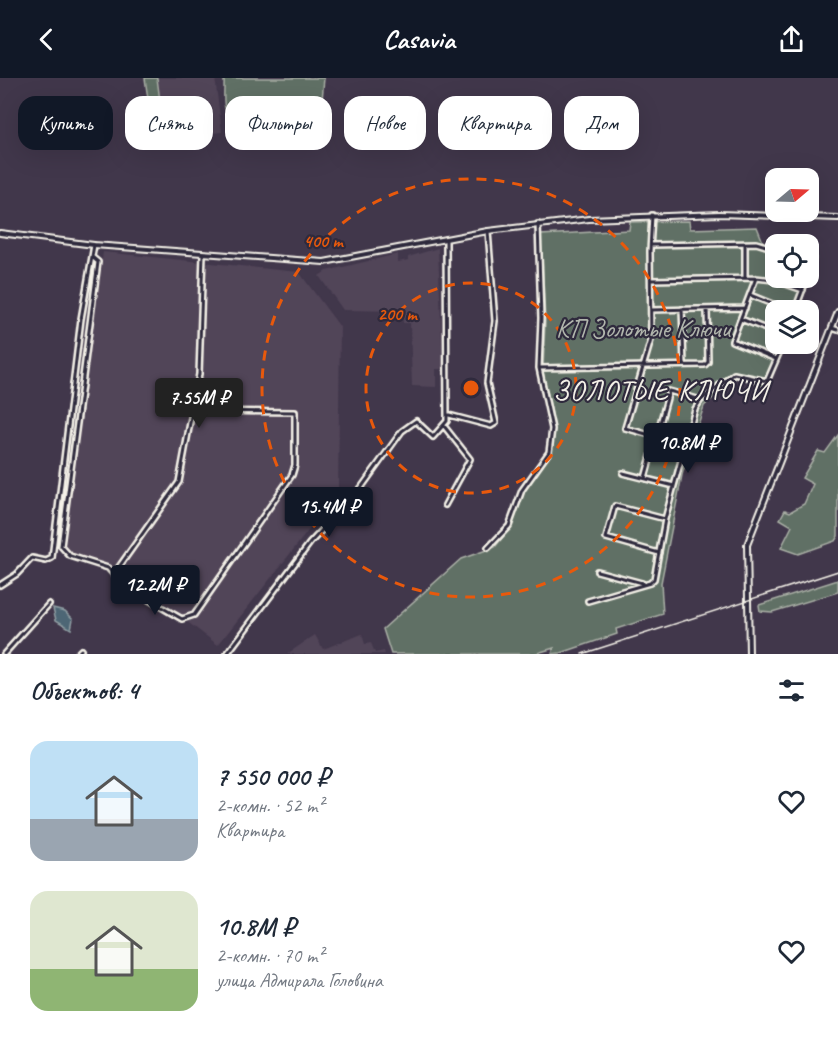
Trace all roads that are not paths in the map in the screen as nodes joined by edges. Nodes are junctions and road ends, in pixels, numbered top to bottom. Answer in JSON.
{"nodes":[{"id":1,"x":652,"y":215,"type":"junction"},
{"id":2,"x":838,"y":218,"type":"edge"},
{"id":3,"x":538,"y":224,"type":"junction"},
{"id":4,"x":488,"y":231,"type":"junction"},
{"id":5,"x":0,"y":232,"type":"edge"},
{"id":6,"x":446,"y":239,"type":"junction"},
{"id":7,"x":744,"y":244,"type":"junction"},
{"id":8,"x":94,"y":245,"type":"junction"},
{"id":9,"x":652,"y":245,"type":"junction"},
{"id":10,"x":765,"y":246,"type":"edge"},
{"id":11,"x":203,"y":254,"type":"junction"},
{"id":12,"x":92,"y":256,"type":"junction"},
{"id":13,"x":745,"y":278,"type":"junction"},
{"id":14,"x":756,"y":278,"type":"junction"},
{"id":15,"x":650,"y":280,"type":"junction"},
{"id":16,"x":804,"y":288,"type":"edge"},
{"id":17,"x":803,"y":291,"type":"junction"},
{"id":18,"x":750,"y":295,"type":"junction"},
{"id":19,"x":799,"y":300,"type":"edge"},
{"id":20,"x":765,"y":301,"type":"edge"},
{"id":21,"x":745,"y":308,"type":"junction"},
{"id":22,"x":682,"y":309,"type":"junction"},
{"id":23,"x":707,"y":309,"type":"junction"},
{"id":24,"x":651,"y":310,"type":"junction"},
{"id":25,"x":838,"y":312,"type":"edge"},
{"id":26,"x":741,"y":319,"type":"junction"},
{"id":27,"x":832,"y":328,"type":"junction"},
{"id":28,"x":765,"y":329,"type":"edge"},
{"id":29,"x":838,"y":330,"type":"edge"},
{"id":30,"x":778,"y":354,"type":"edge"},
{"id":31,"x":776,"y":359,"type":"junction"},
{"id":32,"x":684,"y":365,"type":"junction"},
{"id":33,"x":644,"y":366,"type":"junction"},
{"id":34,"x":539,"y":368,"type":"junction"},
{"id":35,"x":700,"y":400,"type":"junction"},
{"id":36,"x":192,"y":411,"type":"junction"},
{"id":37,"x":448,"y":415,"type":"junction"},
{"id":38,"x":444,"y":426,"type":"junction"},
{"id":39,"x":657,"y":436,"type":"junction"},
{"id":40,"x":624,"y":473,"type":"dead end"},
{"id":41,"x":645,"y":478,"type":"junction"},
{"id":42,"x":674,"y":486,"type":"junction"},
{"id":43,"x":445,"y":505,"type":"dead end"},
{"id":44,"x":665,"y":519,"type":"junction"},
{"id":45,"x":488,"y":548,"type":"dead end"},
{"id":46,"x":659,"y":553,"type":"junction"},
{"id":47,"x":597,"y":571,"type":"dead end"},
{"id":48,"x":114,"y":574,"type":"junction"},
{"id":49,"x":643,"y":584,"type":"junction"},
{"id":50,"x":0,"y":585,"type":"edge"},
{"id":51,"x":588,"y":601,"type":"dead end"},
{"id":52,"x":49,"y":604,"type":"dead end"},
{"id":53,"x":81,"y":650,"type":"dead end"},
{"id":54,"x":4,"y":654,"type":"edge"},
{"id":55,"x":77,"y":654,"type":"edge"},
{"id":56,"x":227,"y":654,"type":"edge"},
{"id":57,"x":749,"y":654,"type":"edge"}],
"edges":[{"from":1,"to":2,"type":"street"},
{"from":1,"to":3,"type":"street"},
{"from":1,"to":9,"type":"street"},
{"from":3,"to":4,"type":"street"},
{"from":3,"to":34,"type":"street"},
{"from":4,"to":6,"type":"street"},
{"from":4,"to":37,"type":"street"},
{"from":5,"to":8,"type":"street"},
{"from":6,"to":11,"type":"street"},
{"from":6,"to":37,"type":"street"},
{"from":7,"to":9,"type":"street"},
{"from":7,"to":10,"type":"street"},
{"from":7,"to":13,"type":"street"},
{"from":8,"to":11,"type":"street"},
{"from":8,"to":12,"type":"street"},
{"from":9,"to":15,"type":"street"},
{"from":11,"to":36,"type":"street"},
{"from":12,"to":48,"type":"street"},
{"from":12,"to":50,"type":"street"},
{"from":13,"to":14,"type":"street"},
{"from":13,"to":15,"type":"street"},
{"from":14,"to":17,"type":"street"},
{"from":14,"to":18,"type":"street"},
{"from":15,"to":24,"type":"street"},
{"from":16,"to":17,"type":"street"},
{"from":17,"to":19,"type":"street"},
{"from":18,"to":20,"type":"street"},
{"from":18,"to":21,"type":"street"},
{"from":21,"to":23,"type":"street"},
{"from":21,"to":26,"type":"street"},
{"from":22,"to":23,"type":"street"},
{"from":22,"to":24,"type":"street"},
{"from":22,"to":32,"type":"street"},
{"from":23,"to":32,"type":"street"},
{"from":24,"to":33,"type":"street"},
{"from":25,"to":27,"type":"street"},
{"from":26,"to":28,"type":"street"},
{"from":26,"to":31,"type":"street"},
{"from":27,"to":29,"type":"street"},
{"from":27,"to":57,"type":"street"},
{"from":30,"to":31,"type":"street"},
{"from":31,"to":35,"type":"street"},
{"from":32,"to":33,"type":"street"},
{"from":33,"to":34,"type":"street"},
{"from":33,"to":39,"type":"street"},
{"from":34,"to":45,"type":"street"},
{"from":35,"to":39,"type":"street"},
{"from":35,"to":42,"type":"street"},
{"from":36,"to":48,"type":"street"},
{"from":36,"to":48,"type":"street"},
{"from":37,"to":38,"type":"street"},
{"from":38,"to":43,"type":"street"},
{"from":38,"to":56,"type":"street"},
{"from":39,"to":41,"type":"street"},
{"from":40,"to":41,"type":"street"},
{"from":41,"to":42,"type":"street"},
{"from":42,"to":44,"type":"street"},
{"from":44,"to":46,"type":"street"},
{"from":44,"to":46,"type":"street"},
{"from":46,"to":49,"type":"street"},
{"from":47,"to":49,"type":"street"},
{"from":49,"to":51,"type":"street"},
{"from":52,"to":54,"type":"street"},
{"from":53,"to":55,"type":"street"}]}
